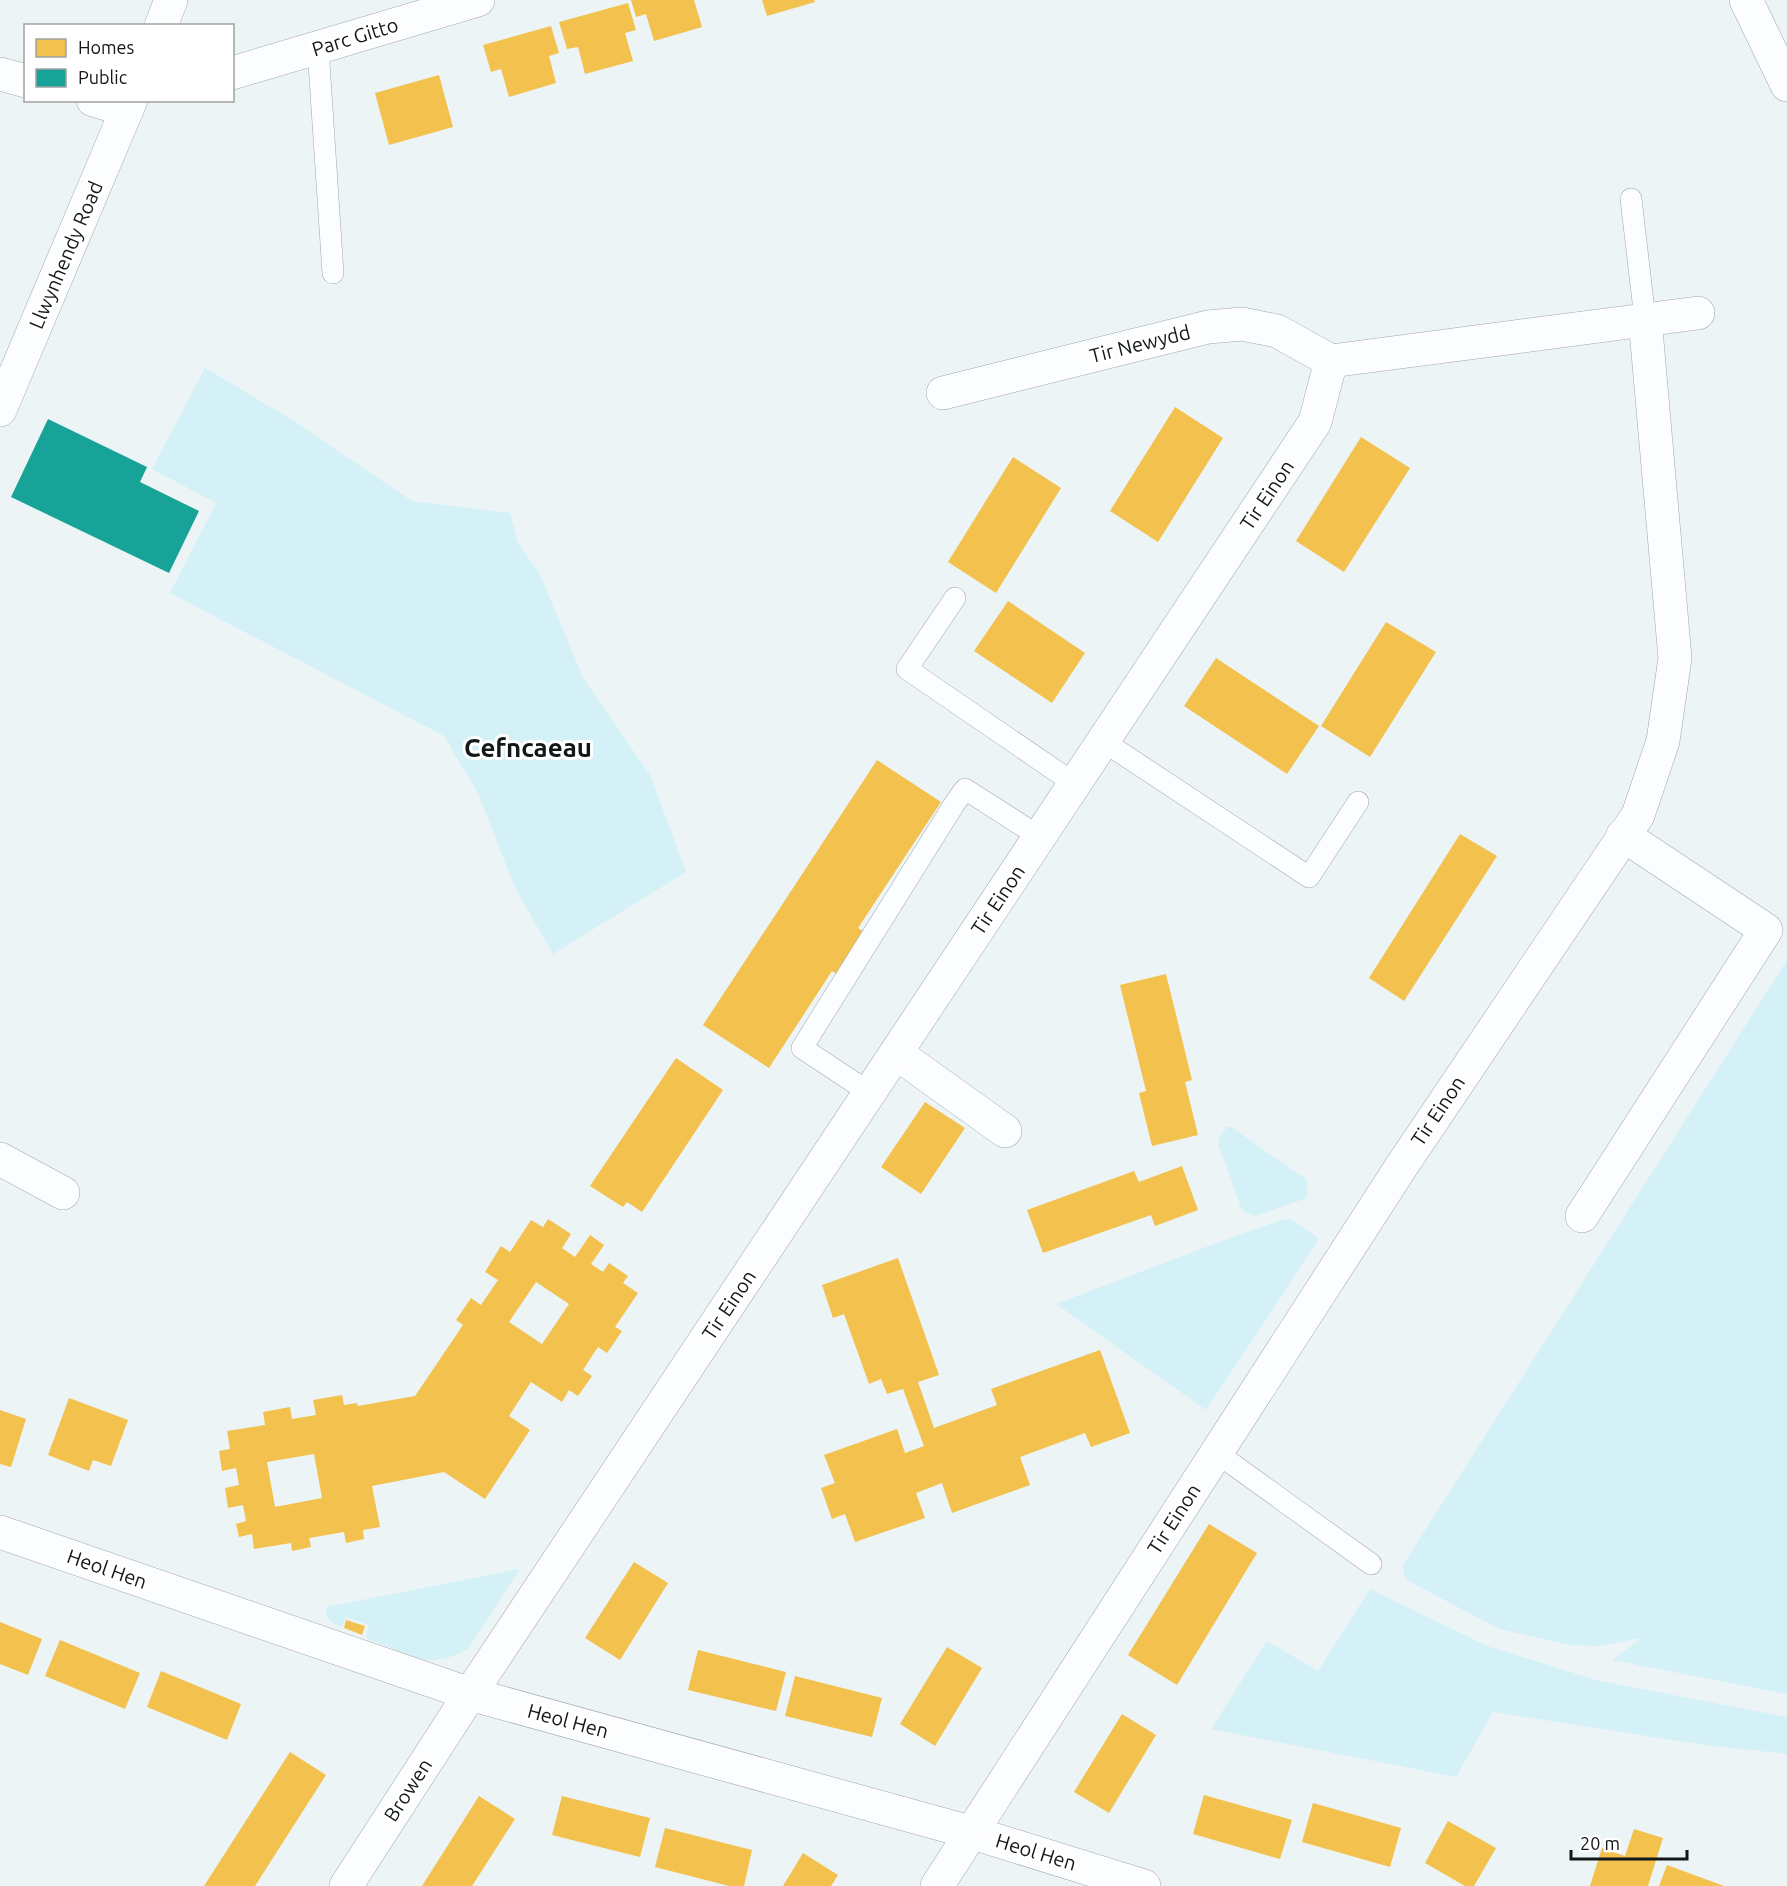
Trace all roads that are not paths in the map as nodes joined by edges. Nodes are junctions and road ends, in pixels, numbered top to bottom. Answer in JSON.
{"nodes":[{"id":1,"x":171,"y":0,"type":"edge"},
{"id":2,"x":478,"y":0,"type":"edge"},
{"id":3,"x":1746,"y":0,"type":"edge"},
{"id":4,"x":162,"y":24,"type":"edge"},
{"id":5,"x":318,"y":48,"type":"junction"},
{"id":6,"x":234,"y":72,"type":"edge"},
{"id":7,"x":0,"y":74,"type":"edge"},
{"id":8,"x":24,"y":80,"type":"edge"},
{"id":9,"x":1787,"y":85,"type":"edge"},
{"id":10,"x":107,"y":102,"type":"edge"},
{"id":11,"x":129,"y":105,"type":"edge"},
{"id":12,"x":1631,"y":199,"type":"dead end"},
{"id":13,"x":333,"y":273,"type":"dead end"},
{"id":14,"x":1698,"y":313,"type":"dead end"},
{"id":15,"x":1645,"y":319,"type":"junction"},
{"id":16,"x":1331,"y":361,"type":"junction"},
{"id":17,"x":943,"y":393,"type":"dead end"},
{"id":18,"x":0,"y":410,"type":"edge"},
{"id":19,"x":955,"y":598,"type":"dead end"},
{"id":20,"x":1103,"y":741,"type":"junction"},
{"id":21,"x":1075,"y":784,"type":"junction"},
{"id":22,"x":1358,"y":802,"type":"dead end"},
{"id":23,"x":1623,"y":835,"type":"junction"},
{"id":24,"x":1040,"y":837,"type":"junction"},
{"id":25,"x":896,"y":1053,"type":"junction"},
{"id":26,"x":870,"y":1093,"type":"junction"},
{"id":27,"x":1005,"y":1131,"type":"dead end"},
{"id":28,"x":0,"y":1159,"type":"edge"},
{"id":29,"x":63,"y":1193,"type":"dead end"},
{"id":30,"x":1582,"y":1216,"type":"dead end"},
{"id":31,"x":1216,"y":1453,"type":"junction"},
{"id":32,"x":0,"y":1532,"type":"edge"},
{"id":33,"x":1371,"y":1564,"type":"dead end"},
{"id":34,"x":470,"y":1694,"type":"junction"},
{"id":35,"x":973,"y":1833,"type":"junction"},
{"id":36,"x":346,"y":1886,"type":"edge"},
{"id":37,"x":937,"y":1886,"type":"edge"},
{"id":38,"x":1144,"y":1886,"type":"edge"}],
"edges":[{"from":1,"to":4,"type":"street"},
{"from":2,"to":5,"type":"street","name":"Parc Gitto"},
{"from":3,"to":9,"type":"street"},
{"from":5,"to":6,"type":"street","name":"Parc Gitto"},
{"from":5,"to":13,"type":"lane"},
{"from":7,"to":8,"type":"street"},
{"from":10,"to":11,"type":"street"},
{"from":11,"to":18,"type":"street","name":"Llwynhendy Road"},
{"from":12,"to":15,"type":"lane"},
{"from":14,"to":15,"type":"street"},
{"from":15,"to":16,"type":"street"},
{"from":15,"to":23,"type":"street","name":"Tir Einon"},
{"from":16,"to":17,"type":"street","name":"Tir Newydd"},
{"from":16,"to":20,"type":"street","name":"Tir Einon"},
{"from":19,"to":21,"type":"lane"},
{"from":20,"to":21,"type":"street","name":"Tir Einon"},
{"from":20,"to":22,"type":"lane"},
{"from":21,"to":24,"type":"street","name":"Tir Einon"},
{"from":23,"to":30,"type":"street"},
{"from":23,"to":31,"type":"street","name":"Tir Einon"},
{"from":24,"to":25,"type":"street","name":"Tir Einon"},
{"from":24,"to":26,"type":"lane"},
{"from":25,"to":26,"type":"street","name":"Tir Einon"},
{"from":25,"to":27,"type":"street"},
{"from":26,"to":34,"type":"street","name":"Tir Einon"},
{"from":28,"to":29,"type":"street"},
{"from":31,"to":33,"type":"lane"},
{"from":31,"to":35,"type":"street","name":"Tir Einon"},
{"from":32,"to":34,"type":"street","name":"Heol Hen"},
{"from":34,"to":35,"type":"street","name":"Heol Hen"},
{"from":34,"to":36,"type":"street","name":"Browen"},
{"from":35,"to":37,"type":"street","name":"Tir Einon"},
{"from":35,"to":38,"type":"street","name":"Heol Hen"}]}
